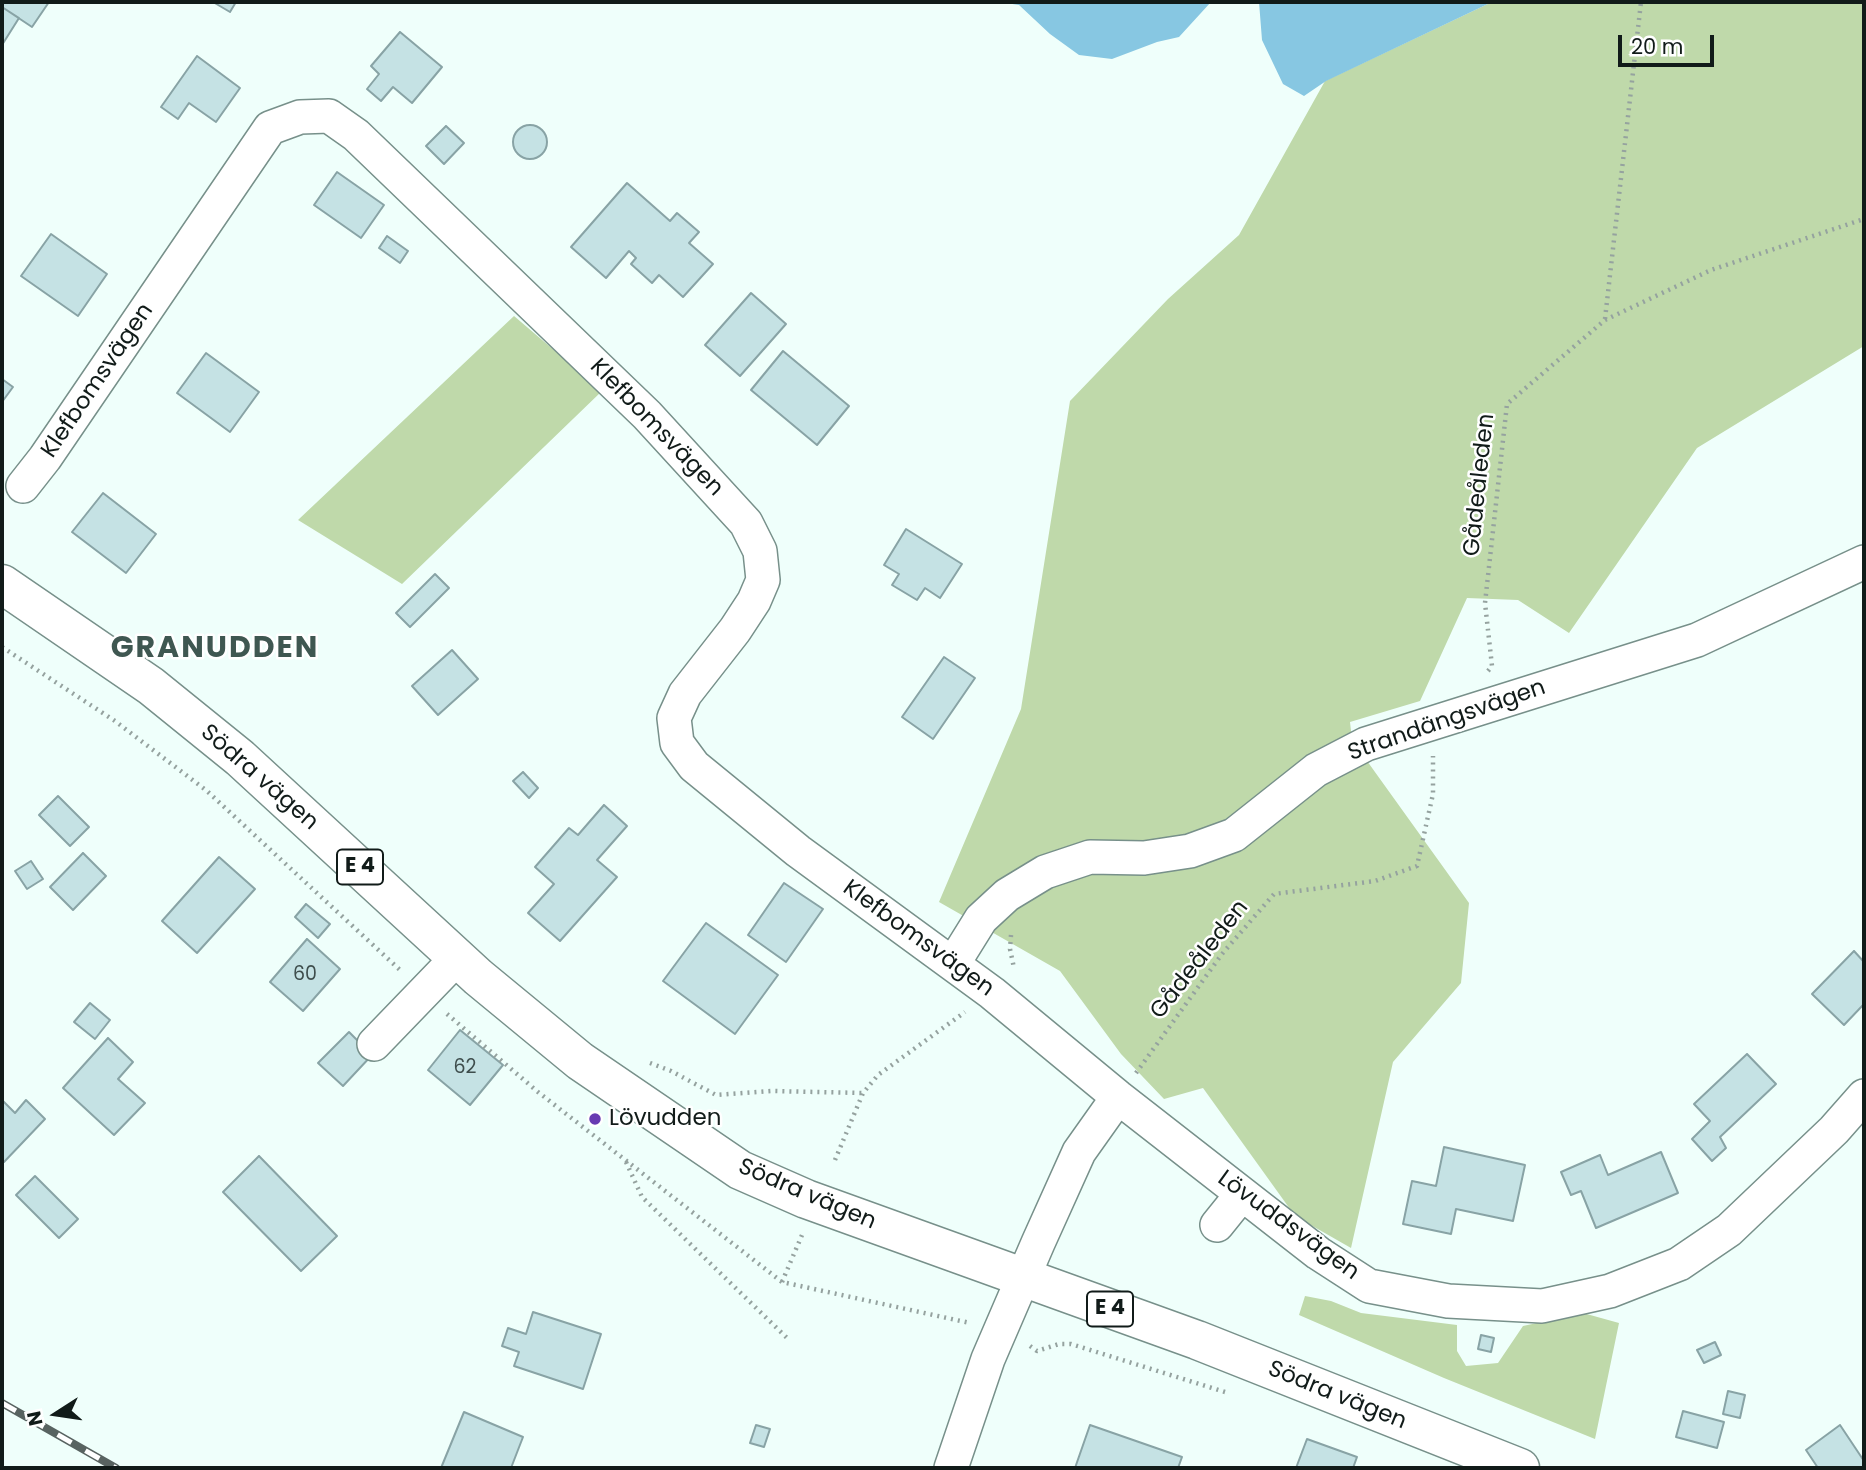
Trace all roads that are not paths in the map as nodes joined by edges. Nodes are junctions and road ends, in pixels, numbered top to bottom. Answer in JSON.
{"nodes":[{"id":1,"x":23,"y":486,"type":"dead end"},
{"id":2,"x":1864,"y":562,"type":"edge"},
{"id":3,"x":2,"y":584,"type":"edge"},
{"id":4,"x":457,"y":958,"type":"junction"},
{"id":5,"x":953,"y":964,"type":"junction"},
{"id":6,"x":374,"y":1044,"type":"dead end"},
{"id":7,"x":1864,"y":1096,"type":"edge"},
{"id":8,"x":1118,"y":1097,"type":"junction"},
{"id":9,"x":1242,"y":1194,"type":"junction"},
{"id":10,"x":1217,"y":1224,"type":"dead end"},
{"id":11,"x":1023,"y":1278,"type":"junction"},
{"id":12,"x":951,"y":1468,"type":"edge"},
{"id":13,"x":1520,"y":1468,"type":"edge"}],
"edges":[{"from":1,"to":5,"type":"street","name":"Klefbomsvägen"},
{"from":2,"to":5,"type":"street","name":"Strandängsvägen"},
{"from":3,"to":4,"type":"highway","name":"Södra vägen","number":"E 4"},
{"from":4,"to":6,"type":"street"},
{"from":4,"to":11,"type":"highway","name":"Södra vägen","number":"E 4"},
{"from":5,"to":8,"type":"street","name":"Klefbomsvägen"},
{"from":7,"to":9,"type":"street","name":"Lövuddsvägen"},
{"from":8,"to":9,"type":"street","name":"Lövuddsvägen"},
{"from":8,"to":11,"type":"street"},
{"from":9,"to":10,"type":"street"},
{"from":11,"to":12,"type":"street"},
{"from":11,"to":13,"type":"highway","name":"Södra vägen","number":"E 4"}]}
